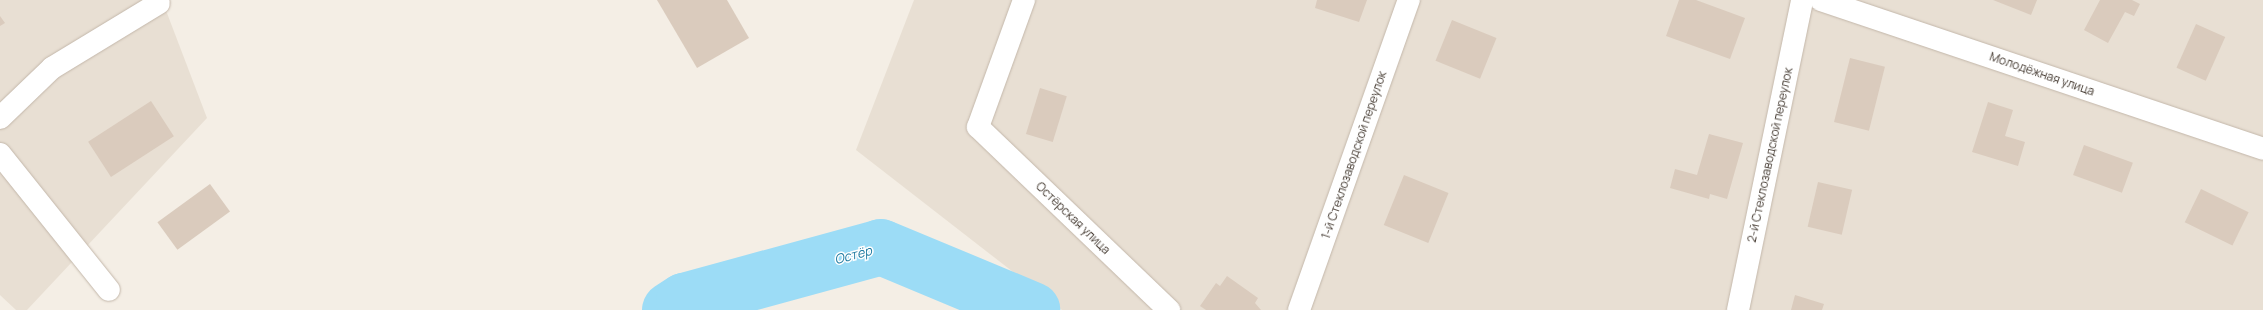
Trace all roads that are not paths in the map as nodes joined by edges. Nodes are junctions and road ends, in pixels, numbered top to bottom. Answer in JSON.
{"nodes":[{"id":1,"x":1024,"y":0,"type":"edge"},
{"id":2,"x":1409,"y":0,"type":"edge"},
{"id":3,"x":1802,"y":0,"type":"edge"},
{"id":4,"x":1821,"y":0,"type":"edge"},
{"id":5,"x":159,"y":3,"type":"dead end"},
{"id":6,"x":0,"y":118,"type":"edge"},
{"id":7,"x":2263,"y":149,"type":"edge"},
{"id":8,"x":0,"y":154,"type":"edge"},
{"id":9,"x":109,"y":290,"type":"dead end"},
{"id":10,"x":1169,"y":310,"type":"edge"},
{"id":11,"x":1299,"y":310,"type":"edge"},
{"id":12,"x":1738,"y":310,"type":"edge"}],
"edges":[{"from":1,"to":10,"type":"street","name":"Остёрская улица"},
{"from":2,"to":11,"type":"street","name":"1-й Стеклозаводской переулок"},
{"from":3,"to":12,"type":"street","name":"2-й Стеклозаводской переулок"},
{"from":4,"to":7,"type":"street","name":"Молодёжная улица"},
{"from":5,"to":6,"type":"street"},
{"from":8,"to":9,"type":"street"}]}
